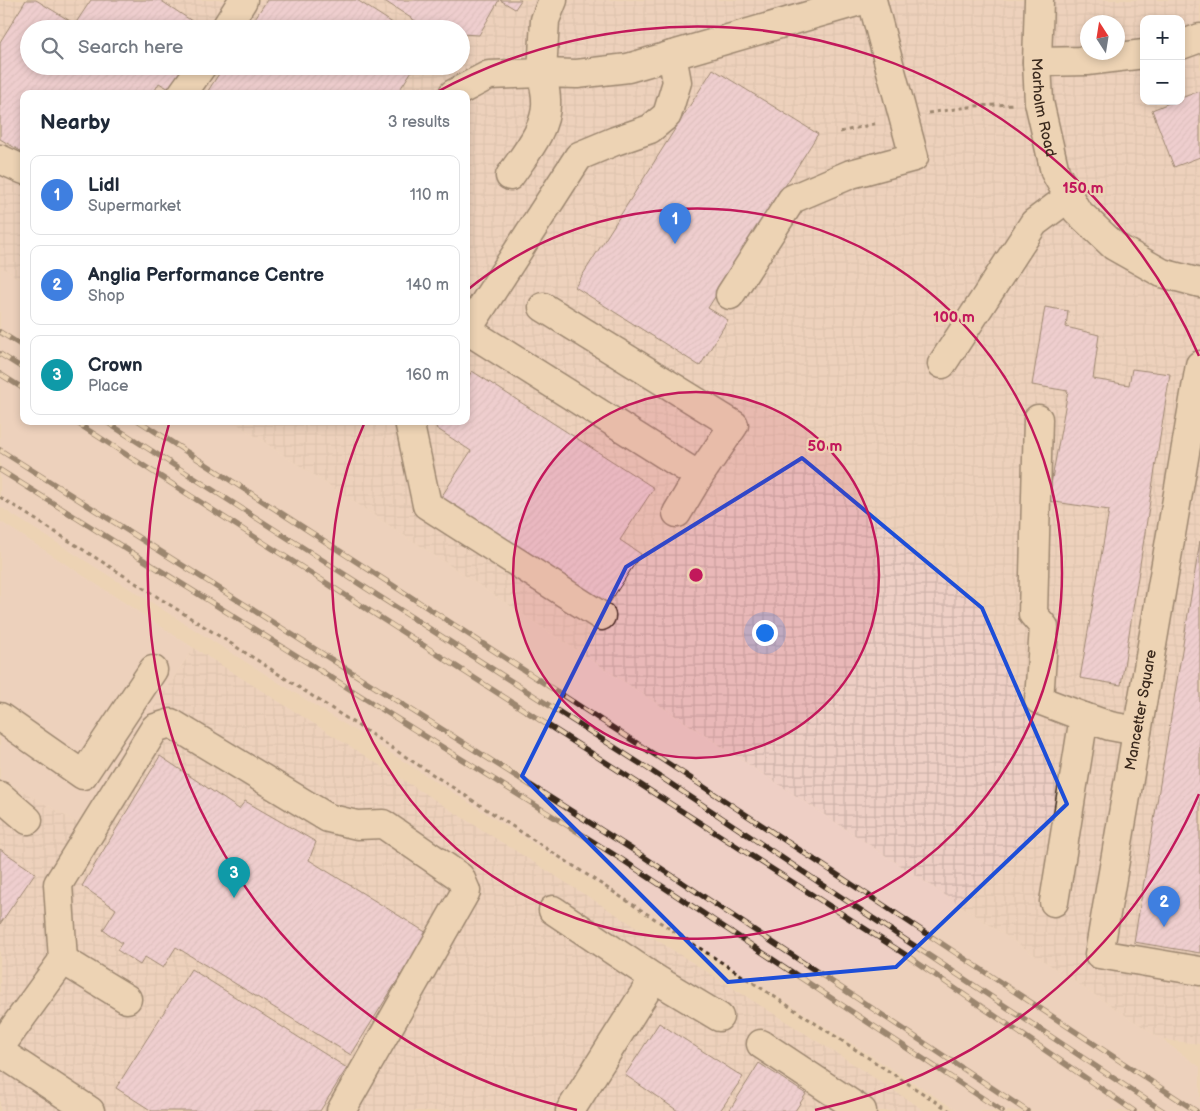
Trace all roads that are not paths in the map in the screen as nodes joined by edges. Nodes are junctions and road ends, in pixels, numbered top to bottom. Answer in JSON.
{"nodes":[{"id":1,"x":243,"y":0,"type":"edge"},
{"id":2,"x":553,"y":0,"type":"edge"},
{"id":3,"x":863,"y":0,"type":"edge"},
{"id":4,"x":872,"y":0,"type":"edge"},
{"id":5,"x":1039,"y":0,"type":"edge"},
{"id":6,"x":231,"y":20,"type":"edge"},
{"id":7,"x":1200,"y":38,"type":"edge"},
{"id":8,"x":1185,"y":44,"type":"edge"},
{"id":9,"x":1140,"y":54,"type":"edge"},
{"id":10,"x":672,"y":55,"type":"junction"},
{"id":11,"x":1037,"y":62,"type":"junction"},
{"id":12,"x":542,"y":73,"type":"junction"},
{"id":13,"x":196,"y":75,"type":"edge"},
{"id":14,"x":185,"y":90,"type":"edge"},
{"id":15,"x":461,"y":90,"type":"edge"},
{"id":16,"x":0,"y":159,"type":"edge"},
{"id":17,"x":20,"y":168,"type":"edge"},
{"id":18,"x":510,"y":176,"type":"dead end"},
{"id":19,"x":1069,"y":197,"type":"junction"},
{"id":20,"x":1200,"y":283,"type":"edge"},
{"id":21,"x":730,"y":295,"type":"dead end"},
{"id":22,"x":543,"y":307,"type":"dead end"},
{"id":23,"x":470,"y":326,"type":"edge"},
{"id":24,"x":470,"y":333,"type":"edge"},
{"id":25,"x":942,"y":364,"type":"dead end"},
{"id":26,"x":1200,"y":365,"type":"edge"},
{"id":27,"x":1038,"y":419,"type":"dead end"},
{"id":28,"x":410,"y":425,"type":"edge"},
{"id":29,"x":699,"y":476,"type":"junction"},
{"id":30,"x":677,"y":513,"type":"dead end"},
{"id":31,"x":601,"y":616,"type":"dead end"},
{"id":32,"x":153,"y":670,"type":"dead end"},
{"id":33,"x":0,"y":717,"type":"edge"},
{"id":34,"x":1084,"y":717,"type":"junction"},
{"id":35,"x":1137,"y":731,"type":"junction"},
{"id":36,"x":0,"y":796,"type":"edge"},
{"id":37,"x":28,"y":820,"type":"dead end"},
{"id":38,"x":1054,"y":902,"type":"dead end"},
{"id":39,"x":553,"y":910,"type":"dead end"},
{"id":40,"x":63,"y":960,"type":"junction"},
{"id":41,"x":1200,"y":970,"type":"edge"},
{"id":42,"x":654,"y":978,"type":"junction"},
{"id":43,"x":127,"y":999,"type":"dead end"},
{"id":44,"x":719,"y":1017,"type":"dead end"},
{"id":45,"x":761,"y":1044,"type":"dead end"},
{"id":46,"x":0,"y":1047,"type":"edge"},
{"id":47,"x":0,"y":1052,"type":"edge"},
{"id":48,"x":90,"y":1111,"type":"edge"},
{"id":49,"x":341,"y":1111,"type":"edge"},
{"id":50,"x":570,"y":1111,"type":"edge"},
{"id":51,"x":862,"y":1111,"type":"edge"}],
"edges":[{"from":1,"to":6,"type":"street"},
{"from":2,"to":12,"type":"street"},
{"from":3,"to":10,"type":"street"},
{"from":4,"to":21,"type":"street"},
{"from":5,"to":11,"type":"street","name":"Marholm Road"},
{"from":7,"to":8,"type":"street"},
{"from":9,"to":11,"type":"street"},
{"from":10,"to":12,"type":"street"},
{"from":10,"to":23,"type":"street"},
{"from":11,"to":19,"type":"street","name":"Marholm Road"},
{"from":12,"to":15,"type":"street"},
{"from":12,"to":18,"type":"street"},
{"from":13,"to":14,"type":"street"},
{"from":16,"to":17,"type":"street"},
{"from":19,"to":20,"type":"street","name":"Marholm Road"},
{"from":19,"to":25,"type":"street"},
{"from":22,"to":29,"type":"street"},
{"from":24,"to":29,"type":"street"},
{"from":26,"to":35,"type":"street","name":"Mancetter Square"},
{"from":27,"to":34,"type":"street"},
{"from":28,"to":31,"type":"street"},
{"from":29,"to":30,"type":"street"},
{"from":32,"to":33,"type":"street"},
{"from":34,"to":35,"type":"street"},
{"from":34,"to":38,"type":"street"},
{"from":35,"to":41,"type":"street","name":"Mancetter Square"},
{"from":36,"to":37,"type":"street"},
{"from":39,"to":42,"type":"street"},
{"from":40,"to":43,"type":"street"},
{"from":40,"to":46,"type":"street"},
{"from":40,"to":49,"type":"street"},
{"from":42,"to":44,"type":"street"},
{"from":42,"to":50,"type":"street"},
{"from":45,"to":51,"type":"street"},
{"from":47,"to":48,"type":"street"}]}
